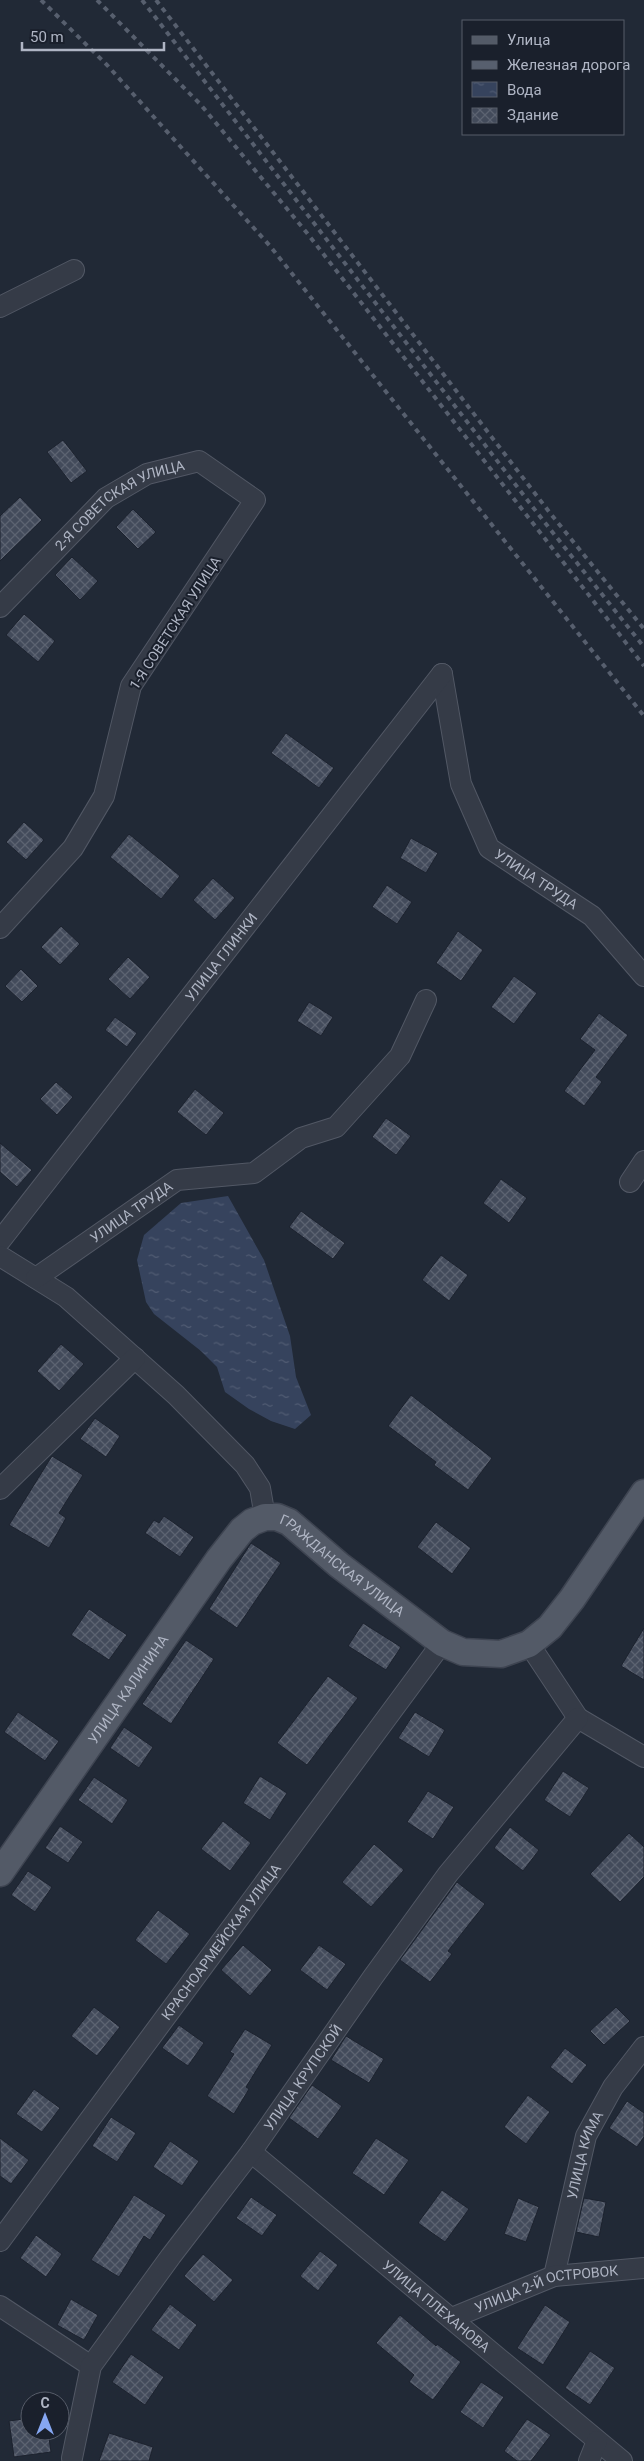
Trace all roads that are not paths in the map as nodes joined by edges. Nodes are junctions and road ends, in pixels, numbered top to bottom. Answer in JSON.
{"nodes":[{"id":1,"x":74,"y":270,"type":"dead end"},
{"id":2,"x":0,"y":307,"type":"edge"},
{"id":3,"x":255,"y":500,"type":"joint"},
{"id":4,"x":0,"y":607,"type":"edge"},
{"id":5,"x":442,"y":674,"type":"joint"},
{"id":6,"x":0,"y":928,"type":"edge"},
{"id":7,"x":644,"y":976,"type":"edge"},
{"id":8,"x":426,"y":1000,"type":"dead end"},
{"id":9,"x":644,"y":1160,"type":"edge"},
{"id":10,"x":630,"y":1182,"type":"dead end"},
{"id":11,"x":0,"y":1241,"type":"edge"},
{"id":12,"x":0,"y":1256,"type":"edge"},
{"id":13,"x":36,"y":1278,"type":"junction"},
{"id":14,"x":135,"y":1358,"type":"junction"},
{"id":15,"x":0,"y":1489,"type":"edge"},
{"id":16,"x":644,"y":1492,"type":"edge"},
{"id":17,"x":265,"y":1517,"type":"junction"},
{"id":18,"x":442,"y":1643,"type":"junction"},
{"id":19,"x":529,"y":1644,"type":"junction"},
{"id":20,"x":578,"y":1718,"type":"junction"},
{"id":21,"x":644,"y":1757,"type":"edge"},
{"id":22,"x":0,"y":1873,"type":"edge"},
{"id":23,"x":644,"y":2048,"type":"edge"},
{"id":24,"x":251,"y":2152,"type":"junction"},
{"id":25,"x":0,"y":2241,"type":"edge"},
{"id":26,"x":644,"y":2268,"type":"edge"},
{"id":27,"x":554,"y":2276,"type":"junction"},
{"id":28,"x":0,"y":2306,"type":"edge"},
{"id":29,"x":452,"y":2318,"type":"junction"},
{"id":30,"x":92,"y":2366,"type":"junction"},
{"id":31,"x":597,"y":2441,"type":"junction"},
{"id":32,"x":71,"y":2460,"type":"edge"},
{"id":33,"x":589,"y":2461,"type":"edge"},
{"id":34,"x":622,"y":2461,"type":"edge"}],
"edges":[{"from":1,"to":2,"type":"street"},
{"from":3,"to":4,"type":"street","name":"2-Я СОВЕТСКАЯ УЛИЦА"},
{"from":3,"to":6,"type":"street","name":"1-Я СОВЕТСКАЯ УЛИЦА"},
{"from":5,"to":7,"type":"street","name":"УЛИЦА ТРУДА"},
{"from":5,"to":11,"type":"street","name":"УЛИЦА ГЛИНКИ"},
{"from":8,"to":13,"type":"street","name":"УЛИЦА ТРУДА"},
{"from":9,"to":10,"type":"street"},
{"from":12,"to":13,"type":"street","name":"ГРАЖДАНСКАЯ УЛИЦА"},
{"from":13,"to":14,"type":"street","name":"ГРАЖДАНСКАЯ УЛИЦА"},
{"from":14,"to":15,"type":"street"},
{"from":14,"to":17,"type":"street","name":"ГРАЖДАНСКАЯ УЛИЦА"},
{"from":16,"to":19,"type":"main road","name":"ГРАЖДАНСКАЯ УЛИЦА"},
{"from":17,"to":18,"type":"main road","name":"ГРАЖДАНСКАЯ УЛИЦА"},
{"from":17,"to":22,"type":"main road","name":"УЛИЦА КАЛИНИНА"},
{"from":18,"to":19,"type":"main road","name":"ГРАЖДАНСКАЯ УЛИЦА"},
{"from":18,"to":25,"type":"street","name":"КРАСНОАРМЕЙСКАЯ УЛИЦА"},
{"from":19,"to":20,"type":"street"},
{"from":20,"to":21,"type":"street"},
{"from":20,"to":24,"type":"street","name":"УЛИЦА КРУПСКОЙ"},
{"from":23,"to":27,"type":"street","name":"УЛИЦА КИМА"},
{"from":24,"to":29,"type":"street","name":"УЛИЦА ПЛЕХАНОВА"},
{"from":24,"to":30,"type":"street","name":"УЛИЦА КРУПСКОЙ"},
{"from":26,"to":27,"type":"street","name":"УЛИЦА 2-Й ОСТРОВОК"},
{"from":27,"to":29,"type":"street","name":"УЛИЦА 2-Й ОСТРОВОК"},
{"from":28,"to":30,"type":"street"},
{"from":29,"to":31,"type":"street","name":"УЛИЦА ПЛЕХАНОВА"},
{"from":30,"to":32,"type":"street","name":"УЛИЦА КРУПСКОЙ"},
{"from":31,"to":33,"type":"street"},
{"from":31,"to":34,"type":"street","name":"УЛИЦА ПЛЕХАНОВА"}]}
